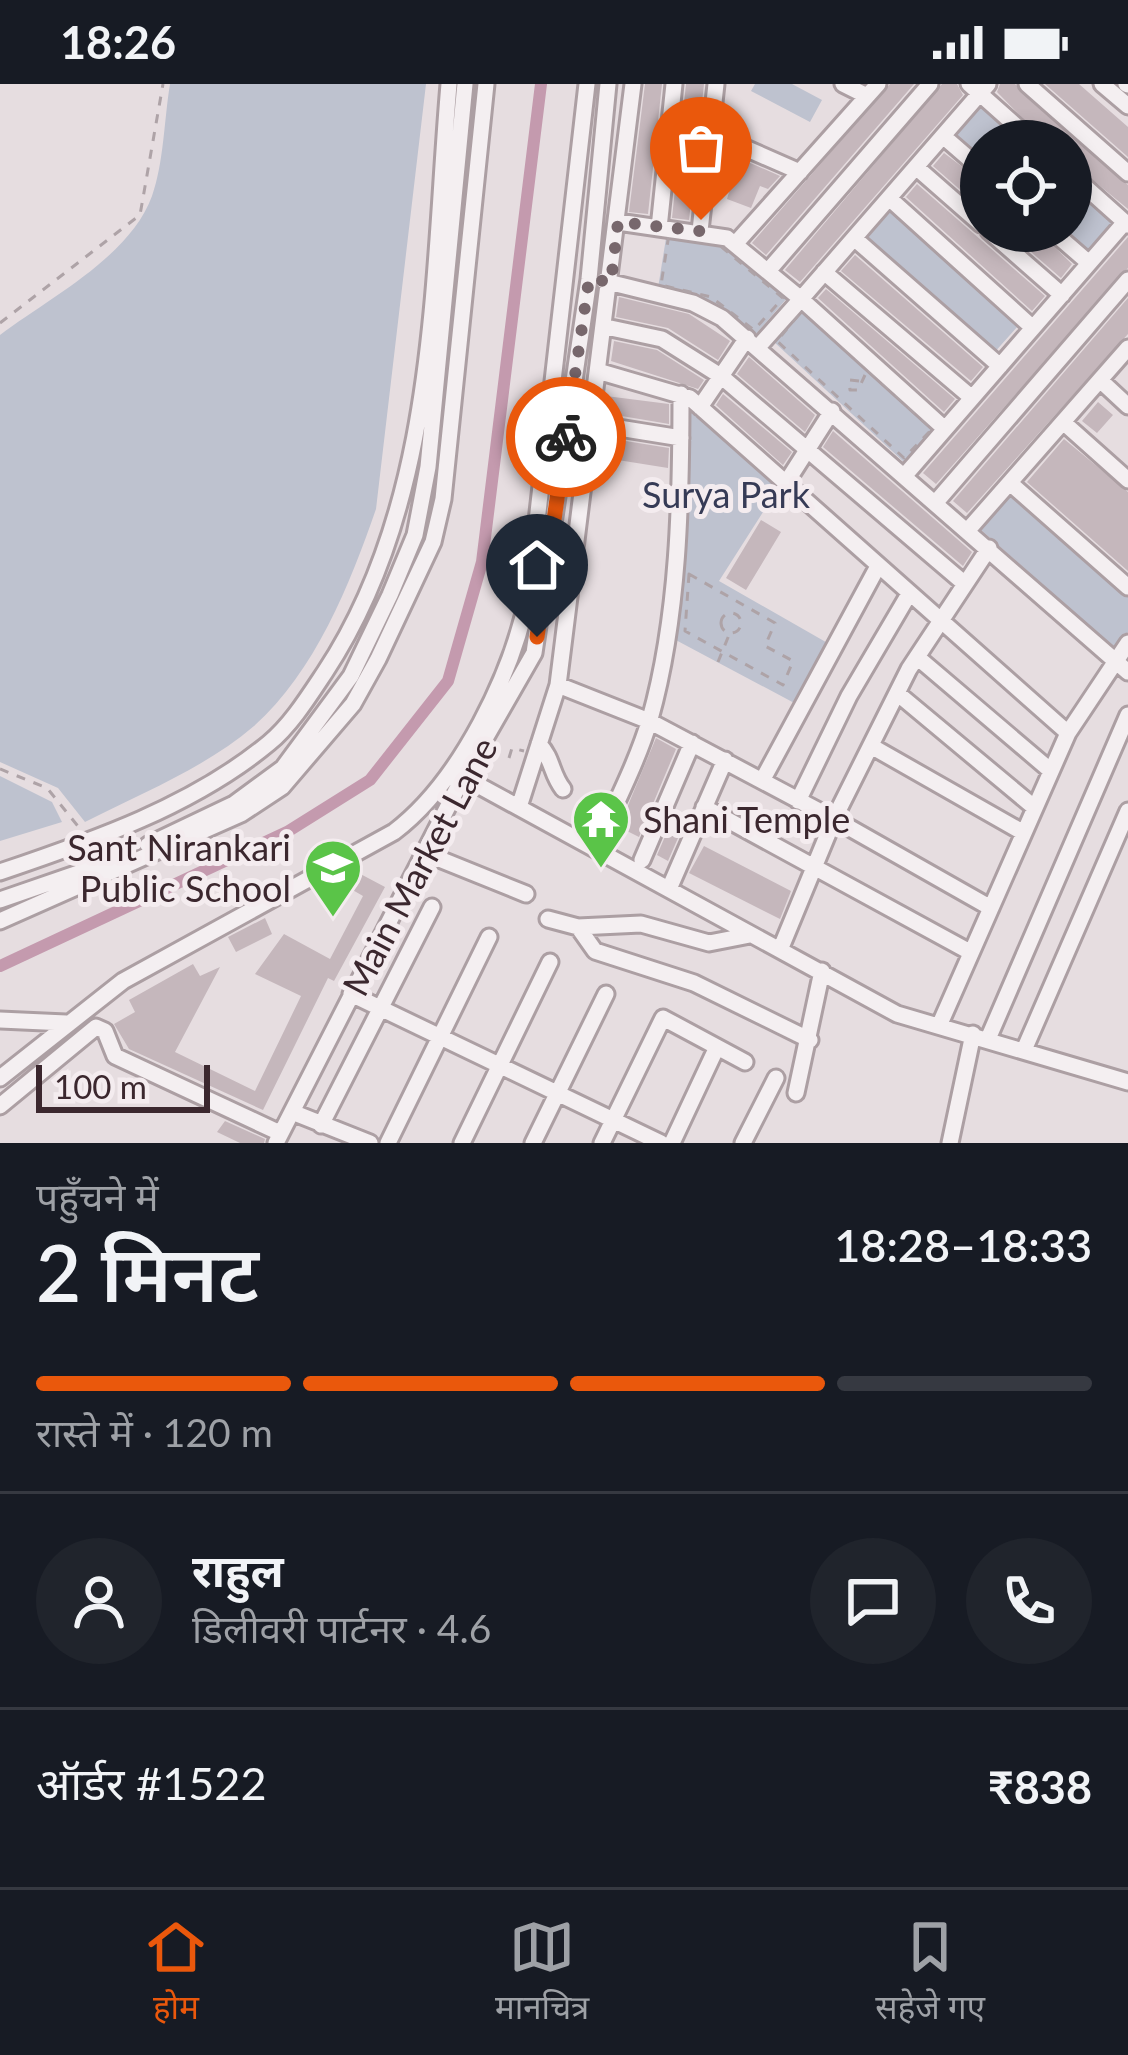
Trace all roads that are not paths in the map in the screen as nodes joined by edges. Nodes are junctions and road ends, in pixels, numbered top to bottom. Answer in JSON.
{"nodes":[{"id":1,"x":449,"y":84,"type":"edge"},
{"id":2,"x":464,"y":84,"type":"edge"},
{"id":3,"x":486,"y":84,"type":"edge"},
{"id":4,"x":586,"y":84,"type":"edge"},
{"id":5,"x":608,"y":84,"type":"edge"},
{"id":6,"x":633,"y":84,"type":"edge"},
{"id":7,"x":674,"y":84,"type":"edge"},
{"id":8,"x":716,"y":84,"type":"edge"},
{"id":9,"x":843,"y":84,"type":"edge"},
{"id":10,"x":931,"y":84,"type":"edge"},
{"id":11,"x":1027,"y":84,"type":"edge"},
{"id":12,"x":1102,"y":84,"type":"edge"},
{"id":13,"x":979,"y":87,"type":"edge"},
{"id":14,"x":873,"y":90,"type":"edge"},
{"id":15,"x":1128,"y":106,"type":"edge"},
{"id":16,"x":1012,"y":120,"type":"edge"},
{"id":17,"x":711,"y":133,"type":"junction"},
{"id":18,"x":943,"y":136,"type":"junction"},
{"id":19,"x":960,"y":151,"type":"edge"},
{"id":20,"x":916,"y":167,"type":"junction"},
{"id":21,"x":800,"y":172,"type":"junction"},
{"id":22,"x":1128,"y":173,"type":"edge"},
{"id":23,"x":1092,"y":193,"type":"edge"},
{"id":24,"x":889,"y":198,"type":"junction"},
{"id":25,"x":960,"y":206,"type":"edge"},
{"id":26,"x":618,"y":222,"type":"junction"},
{"id":27,"x":1126,"y":223,"type":"edge"},
{"id":28,"x":658,"y":228,"type":"junction"},
{"id":29,"x":700,"y":231,"type":"junction"},
{"id":30,"x":854,"y":238,"type":"junction"},
{"id":31,"x":736,"y":243,"type":"junction"},
{"id":32,"x":1013,"y":252,"type":"edge"},
{"id":33,"x":1076,"y":252,"type":"edge"},
{"id":34,"x":1089,"y":263,"type":"junction"},
{"id":35,"x":768,"y":271,"type":"junction"},
{"id":36,"x":824,"y":272,"type":"junction"},
{"id":37,"x":589,"y":279,"type":"junction"},
{"id":38,"x":1128,"y":280,"type":"edge"},
{"id":39,"x":611,"y":282,"type":"junction"},
{"id":40,"x":1062,"y":295,"type":"junction"},
{"id":41,"x":800,"y":299,"type":"junction"},
{"id":42,"x":606,"y":327,"type":"junction"},
{"id":43,"x":1034,"y":328,"type":"junction"},
{"id":44,"x":753,"y":342,"type":"junction"},
{"id":45,"x":1128,"y":348,"type":"edge"},
{"id":46,"x":1000,"y":366,"type":"junction"},
{"id":47,"x":601,"y":372,"type":"junction"},
{"id":48,"x":721,"y":376,"type":"junction"},
{"id":49,"x":1100,"y":380,"type":"junction"},
{"id":50,"x":681,"y":394,"type":"junction"},
{"id":51,"x":972,"y":398,"type":"junction"},
{"id":52,"x":837,"y":404,"type":"junction"},
{"id":53,"x":1128,"y":406,"type":"edge"},
{"id":54,"x":700,"y":407,"type":"junction"},
{"id":55,"x":1063,"y":422,"type":"junction"},
{"id":56,"x":594,"y":424,"type":"junction"},
{"id":57,"x":945,"y":429,"type":"junction"},
{"id":58,"x":680,"y":438,"type":"junction"},
{"id":59,"x":809,"y":451,"type":"junction"},
{"id":60,"x":906,"y":474,"type":"junction"},
{"id":61,"x":1128,"y":480,"type":"edge"},
{"id":62,"x":786,"y":483,"type":"junction"},
{"id":63,"x":1010,"y":483,"type":"junction"},
{"id":64,"x":937,"y":500,"type":"junction"},
{"id":65,"x":968,"y":530,"type":"junction"},
{"id":66,"x":989,"y":548,"type":"junction"},
{"id":67,"x":877,"y":568,"type":"junction"},
{"id":68,"x":964,"y":584,"type":"junction"},
{"id":69,"x":1128,"y":587,"type":"edge"},
{"id":70,"x":909,"y":594,"type":"junction"},
{"id":71,"x":940,"y":620,"type":"junction"},
{"id":72,"x":1128,"y":643,"type":"edge"},
{"id":73,"x":916,"y":657,"type":"junction"},
{"id":74,"x":1113,"y":661,"type":"junction"},
{"id":75,"x":1128,"y":672,"type":"edge"},
{"id":76,"x":558,"y":685,"type":"junction"},
{"id":77,"x":897,"y":693,"type":"junction"},
{"id":78,"x":1128,"y":715,"type":"edge"},
{"id":79,"x":649,"y":722,"type":"junction"},
{"id":80,"x":1068,"y":733,"type":"junction"},
{"id":81,"x":692,"y":742,"type":"junction"},
{"id":82,"x":539,"y":745,"type":"junction"},
{"id":83,"x":871,"y":746,"type":"junction"},
{"id":84,"x":725,"y":760,"type":"junction"},
{"id":85,"x":1052,"y":771,"type":"junction"},
{"id":86,"x":463,"y":777,"type":"junction"},
{"id":87,"x":763,"y":778,"type":"junction"},
{"id":88,"x":563,"y":789,"type":"dead end"},
{"id":89,"x":798,"y":801,"type":"junction"},
{"id":90,"x":519,"y":807,"type":"junction"},
{"id":91,"x":704,"y":807,"type":"junction"},
{"id":92,"x":1035,"y":808,"type":"junction"},
{"id":93,"x":1128,"y":811,"type":"edge"},
{"id":94,"x":834,"y":819,"type":"junction"},
{"id":95,"x":1024,"y":833,"type":"junction"},
{"id":96,"x":93,"y":840,"type":"junction"},
{"id":97,"x":596,"y":848,"type":"junction"},
{"id":98,"x":428,"y":854,"type":"junction"},
{"id":99,"x":642,"y":860,"type":"dead end"},
{"id":100,"x":816,"y":864,"type":"junction"},
{"id":101,"x":105,"y":866,"type":"junction"},
{"id":102,"x":0,"y":872,"type":"edge"},
{"id":103,"x":669,"y":889,"type":"junction"},
{"id":104,"x":526,"y":894,"type":"dead end"},
{"id":105,"x":0,"y":900,"type":"edge"},
{"id":106,"x":432,"y":907,"type":"dead end"},
{"id":107,"x":991,"y":908,"type":"junction"},
{"id":108,"x":548,"y":919,"type":"dead end"},
{"id":109,"x":0,"y":921,"type":"edge"},
{"id":110,"x":578,"y":927,"type":"junction"},
{"id":111,"x":750,"y":935,"type":"junction"},
{"id":112,"x":489,"y":937,"type":"dead end"},
{"id":113,"x":780,"y":950,"type":"junction"},
{"id":114,"x":970,"y":952,"type":"junction"},
{"id":115,"x":550,"y":962,"type":"dead end"},
{"id":116,"x":822,"y":970,"type":"junction"},
{"id":117,"x":351,"y":994,"type":"junction"},
{"id":118,"x":607,"y":994,"type":"dead end"},
{"id":119,"x":377,"y":1006,"type":"junction"},
{"id":120,"x":0,"y":1020,"type":"edge"},
{"id":121,"x":66,"y":1024,"type":"junction"},
{"id":122,"x":939,"y":1026,"type":"junction"},
{"id":123,"x":442,"y":1036,"type":"junction"},
{"id":124,"x":980,"y":1036,"type":"junction"},
{"id":125,"x":810,"y":1040,"type":"junction"},
{"id":126,"x":718,"y":1047,"type":"junction"},
{"id":127,"x":1024,"y":1050,"type":"junction"},
{"id":128,"x":745,"y":1062,"type":"dead end"},
{"id":129,"x":500,"y":1065,"type":"junction"},
{"id":130,"x":0,"y":1078,"type":"edge"},
{"id":131,"x":776,"y":1078,"type":"dead end"},
{"id":132,"x":1128,"y":1082,"type":"edge"},
{"id":133,"x":558,"y":1093,"type":"junction"},
{"id":134,"x":796,"y":1093,"type":"dead end"},
{"id":135,"x":0,"y":1106,"type":"edge"},
{"id":136,"x":292,"y":1112,"type":"junction"},
{"id":137,"x":614,"y":1120,"type":"junction"},
{"id":138,"x":322,"y":1125,"type":"junction"},
{"id":139,"x":278,"y":1138,"type":"edge"},
{"id":140,"x":370,"y":1143,"type":"edge"},
{"id":141,"x":388,"y":1143,"type":"edge"},
{"id":142,"x":462,"y":1143,"type":"edge"},
{"id":143,"x":533,"y":1143,"type":"edge"},
{"id":144,"x":602,"y":1143,"type":"edge"},
{"id":145,"x":661,"y":1143,"type":"edge"},
{"id":146,"x":672,"y":1143,"type":"edge"},
{"id":147,"x":743,"y":1143,"type":"edge"},
{"id":148,"x":950,"y":1143,"type":"edge"}],
"edges":[{"from":1,"to":96,"type":"street"},
{"from":2,"to":101,"type":"street"},
{"from":3,"to":109,"type":"street"},
{"from":4,"to":121,"type":"street"},
{"from":5,"to":37,"type":"street","name":"Main Market Lane"},
{"from":6,"to":26,"type":"street"},
{"from":7,"to":28,"type":"street"},
{"from":8,"to":17,"type":"street"},
{"from":9,"to":14,"type":"street"},
{"from":10,"to":35,"type":"street"},
{"from":11,"to":22,"type":"street"},
{"from":12,"to":15,"type":"street"},
{"from":13,"to":16,"type":"street"},
{"from":13,"to":18,"type":"street"},
{"from":14,"to":21,"type":"street"},
{"from":17,"to":21,"type":"street"},
{"from":17,"to":29,"type":"street"},
{"from":18,"to":19,"type":"street"},
{"from":18,"to":20,"type":"street"},
{"from":20,"to":24,"type":"street"},
{"from":20,"to":25,"type":"street"},
{"from":21,"to":31,"type":"street"},
{"from":23,"to":27,"type":"street"},
{"from":24,"to":30,"type":"street"},
{"from":24,"to":43,"type":"street"},
{"from":26,"to":28,"type":"street"},
{"from":26,"to":39,"type":"street"},
{"from":27,"to":34,"type":"street"},
{"from":28,"to":29,"type":"street"},
{"from":29,"to":31,"type":"street"},
{"from":30,"to":36,"type":"street"},
{"from":30,"to":46,"type":"street"},
{"from":31,"to":35,"type":"street"},
{"from":32,"to":40,"type":"street"},
{"from":33,"to":34,"type":"street"},
{"from":34,"to":40,"type":"street"},
{"from":35,"to":41,"type":"street"},
{"from":36,"to":41,"type":"street"},
{"from":36,"to":51,"type":"street"},
{"from":37,"to":39,"type":"street"},
{"from":37,"to":86,"type":"street","name":"Main Market Lane"},
{"from":38,"to":64,"type":"street"},
{"from":39,"to":42,"type":"street"},
{"from":39,"to":44,"type":"street"},
{"from":40,"to":43,"type":"street"},
{"from":41,"to":44,"type":"street"},
{"from":41,"to":57,"type":"street"},
{"from":42,"to":47,"type":"street"},
{"from":42,"to":48,"type":"street"},
{"from":43,"to":46,"type":"street"},
{"from":44,"to":48,"type":"street"},
{"from":44,"to":52,"type":"street"},
{"from":45,"to":49,"type":"street"},
{"from":46,"to":51,"type":"street"},
{"from":47,"to":50,"type":"street"},
{"from":47,"to":56,"type":"street"},
{"from":48,"to":54,"type":"street"},
{"from":48,"to":59,"type":"street"},
{"from":49,"to":53,"type":"street"},
{"from":49,"to":55,"type":"street"},
{"from":50,"to":54,"type":"street"},
{"from":50,"to":58,"type":"street"},
{"from":51,"to":57,"type":"street"},
{"from":52,"to":59,"type":"street"},
{"from":52,"to":60,"type":"street"},
{"from":54,"to":62,"type":"street"},
{"from":55,"to":61,"type":"street"},
{"from":55,"to":63,"type":"street"},
{"from":56,"to":58,"type":"street"},
{"from":56,"to":76,"type":"street"},
{"from":57,"to":60,"type":"street"},
{"from":58,"to":79,"type":"street"},
{"from":59,"to":62,"type":"street"},
{"from":59,"to":68,"type":"street"},
{"from":60,"to":64,"type":"street"},
{"from":62,"to":67,"type":"street"},
{"from":63,"to":65,"type":"street"},
{"from":63,"to":69,"type":"street"},
{"from":64,"to":65,"type":"street"},
{"from":65,"to":66,"type":"street"},
{"from":66,"to":68,"type":"street"},
{"from":66,"to":74,"type":"street"},
{"from":67,"to":70,"type":"street"},
{"from":67,"to":87,"type":"street"},
{"from":68,"to":71,"type":"street"},
{"from":70,"to":71,"type":"street"},
{"from":70,"to":89,"type":"street"},
{"from":71,"to":73,"type":"street"},
{"from":71,"to":80,"type":"street"},
{"from":72,"to":74,"type":"street"},
{"from":73,"to":77,"type":"street"},
{"from":73,"to":85,"type":"street"},
{"from":74,"to":75,"type":"street"},
{"from":74,"to":80,"type":"street"},
{"from":76,"to":79,"type":"street"},
{"from":76,"to":82,"type":"street"},
{"from":77,"to":83,"type":"street"},
{"from":77,"to":92,"type":"street"},
{"from":78,"to":124,"type":"street"},
{"from":79,"to":81,"type":"street"},
{"from":79,"to":97,"type":"street"},
{"from":80,"to":85,"type":"street"},
{"from":81,"to":84,"type":"street"},
{"from":81,"to":99,"type":"street"},
{"from":82,"to":88,"type":"street"},
{"from":82,"to":90,"type":"street"},
{"from":83,"to":94,"type":"street"},
{"from":83,"to":95,"type":"street"},
{"from":84,"to":87,"type":"street"},
{"from":84,"to":91,"type":"street"},
{"from":85,"to":92,"type":"street"},
{"from":86,"to":90,"type":"street"},
{"from":86,"to":98,"type":"street","name":"Main Market Lane"},
{"from":87,"to":89,"type":"street"},
{"from":89,"to":94,"type":"street"},
{"from":90,"to":97,"type":"street"},
{"from":91,"to":100,"type":"street"},
{"from":91,"to":103,"type":"street"},
{"from":92,"to":95,"type":"street"},
{"from":93,"to":127,"type":"street"},
{"from":94,"to":100,"type":"street"},
{"from":94,"to":107,"type":"street"},
{"from":95,"to":107,"type":"street"},
{"from":96,"to":101,"type":"street"},
{"from":96,"to":102,"type":"street"},
{"from":97,"to":103,"type":"street"},
{"from":98,"to":104,"type":"street"},
{"from":98,"to":117,"type":"street","name":"Main Market Lane"},
{"from":100,"to":113,"type":"street"},
{"from":100,"to":114,"type":"street"},
{"from":101,"to":105,"type":"street"},
{"from":103,"to":111,"type":"street"},
{"from":106,"to":119,"type":"street"},
{"from":107,"to":114,"type":"street"},
{"from":108,"to":110,"type":"street"},
{"from":110,"to":111,"type":"street"},
{"from":110,"to":125,"type":"street"},
{"from":111,"to":113,"type":"street"},
{"from":112,"to":123,"type":"street"},
{"from":113,"to":116,"type":"street"},
{"from":114,"to":122,"type":"street"},
{"from":115,"to":129,"type":"street"},
{"from":116,"to":122,"type":"street"},
{"from":116,"to":125,"type":"street"},
{"from":117,"to":119,"type":"street"},
{"from":117,"to":136,"type":"street","name":"Main Market Lane"},
{"from":118,"to":133,"type":"street"},
{"from":119,"to":123,"type":"street"},
{"from":119,"to":138,"type":"street"},
{"from":120,"to":121,"type":"street"},
{"from":121,"to":130,"type":"street"},
{"from":122,"to":124,"type":"street"},
{"from":123,"to":129,"type":"street"},
{"from":123,"to":141,"type":"street"},
{"from":124,"to":127,"type":"street"},
{"from":124,"to":148,"type":"street"},
{"from":125,"to":134,"type":"street"},
{"from":126,"to":128,"type":"street"},
{"from":126,"to":137,"type":"street"},
{"from":126,"to":146,"type":"street"},
{"from":127,"to":132,"type":"street"},
{"from":129,"to":133,"type":"street"},
{"from":129,"to":142,"type":"street"},
{"from":131,"to":147,"type":"street"},
{"from":133,"to":137,"type":"street"},
{"from":133,"to":143,"type":"street"},
{"from":135,"to":139,"type":"street"},
{"from":136,"to":138,"type":"street"},
{"from":136,"to":139,"type":"street","name":"Main Market Lane"},
{"from":137,"to":144,"type":"street"},
{"from":137,"to":145,"type":"street"},
{"from":138,"to":140,"type":"street"}]}
